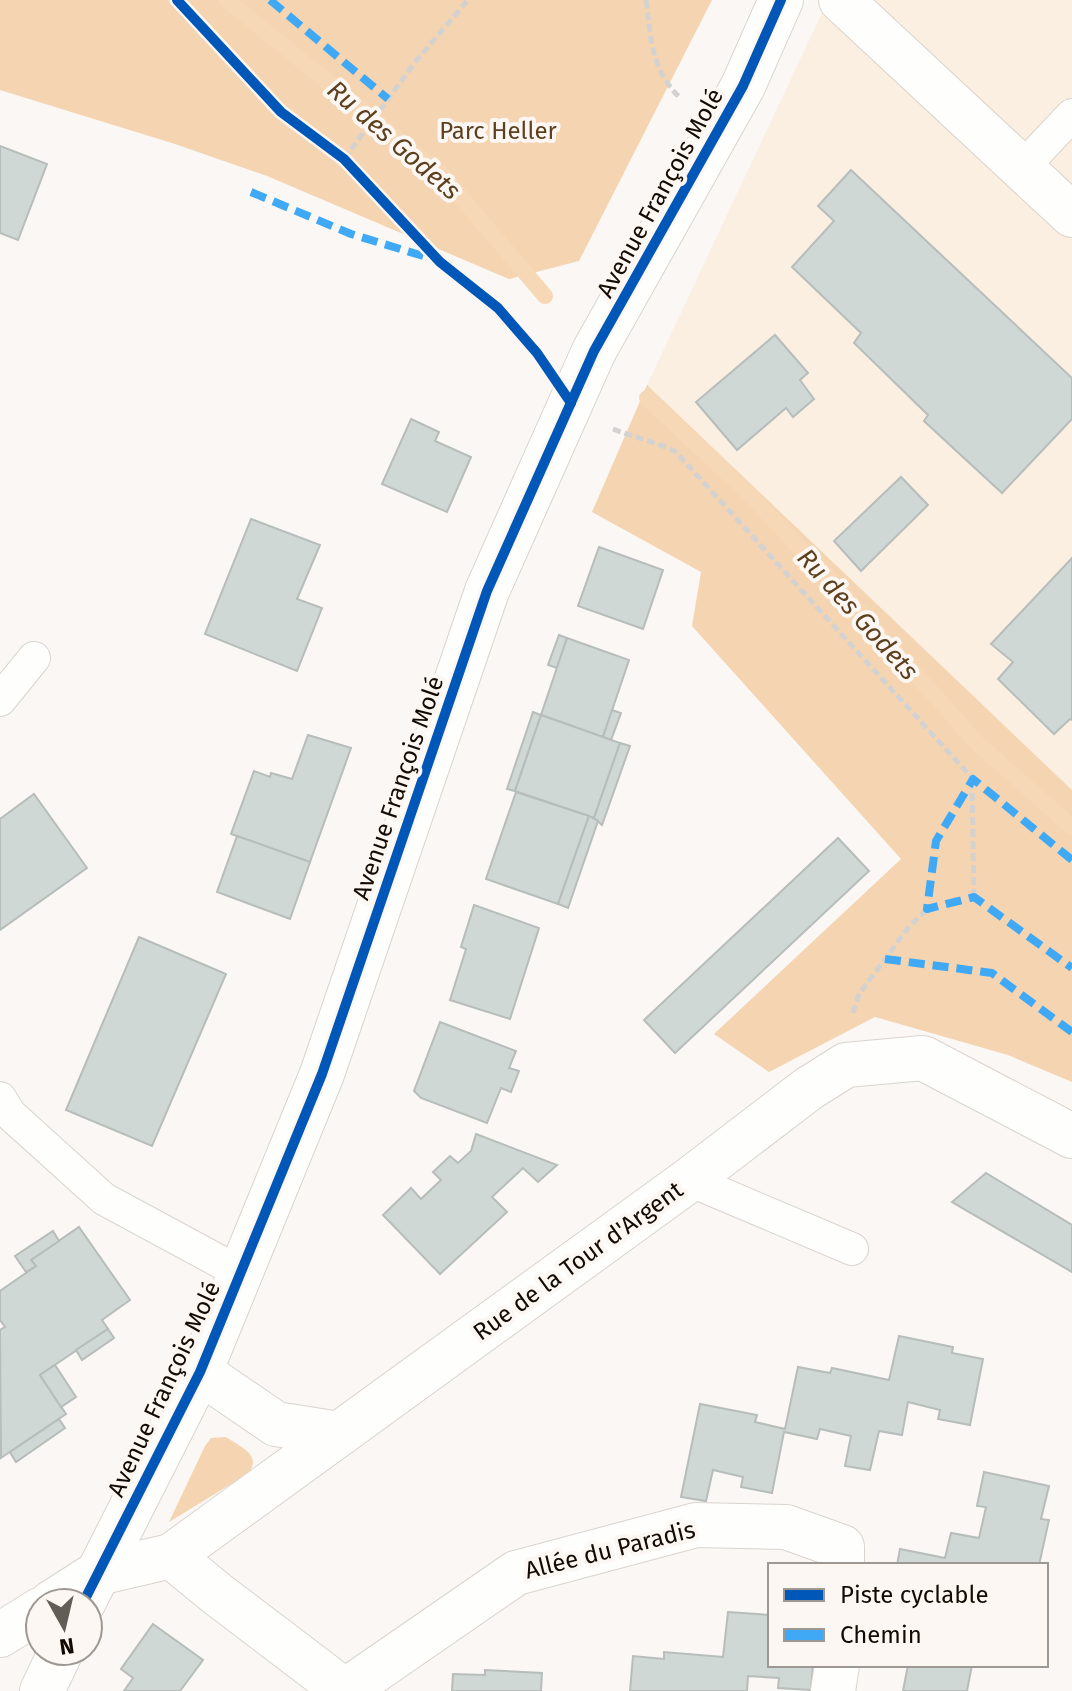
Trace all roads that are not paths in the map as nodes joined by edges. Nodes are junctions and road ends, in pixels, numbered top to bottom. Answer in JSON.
{"nodes":[{"id":1,"x":781,"y":0,"type":"edge"},
{"id":2,"x":841,"y":0,"type":"edge"},
{"id":3,"x":1072,"y":115,"type":"edge"},
{"id":4,"x":1022,"y":168,"type":"junction"},
{"id":5,"x":1072,"y":215,"type":"edge"},
{"id":6,"x":34,"y":658,"type":"dead end"},
{"id":7,"x":0,"y":700,"type":"edge"},
{"id":8,"x":0,"y":1098,"type":"edge"},
{"id":9,"x":1072,"y":1136,"type":"edge"},
{"id":10,"x":689,"y":1180,"type":"junction"},
{"id":11,"x":852,"y":1249,"type":"dead end"},
{"id":12,"x":241,"y":1273,"type":"junction"},
{"id":13,"x":200,"y":1372,"type":"junction"},
{"id":14,"x":339,"y":1434,"type":"junction"},
{"id":15,"x":171,"y":1556,"type":"junction"},
{"id":16,"x":842,"y":1563,"type":"edge"},
{"id":17,"x":91,"y":1587,"type":"edge"},
{"id":18,"x":93,"y":1587,"type":"edge"},
{"id":19,"x":24,"y":1620,"type":"edge"},
{"id":20,"x":0,"y":1635,"type":"edge"},
{"id":21,"x":53,"y":1667,"type":"edge"},
{"id":22,"x":837,"y":1667,"type":"edge"},
{"id":23,"x":42,"y":1691,"type":"edge"},
{"id":24,"x":345,"y":1691,"type":"edge"},
{"id":25,"x":833,"y":1691,"type":"edge"}],
"edges":[{"from":1,"to":12,"type":"street","name":"Avenue François Molé"},
{"from":2,"to":4,"type":"street"},
{"from":3,"to":4,"type":"lane"},
{"from":4,"to":5,"type":"street"},
{"from":6,"to":7,"type":"lane"},
{"from":8,"to":12,"type":"lane"},
{"from":9,"to":10,"type":"street","name":"Rue de la Tour d'Argent"},
{"from":10,"to":11,"type":"lane"},
{"from":10,"to":14,"type":"street","name":"Rue de la Tour d'Argent"},
{"from":12,"to":13,"type":"street","name":"Avenue François Molé"},
{"from":13,"to":14,"type":"street"},
{"from":13,"to":17,"type":"street","name":"Avenue François Molé"},
{"from":14,"to":15,"type":"street","name":"Rue de la Tour d'Argent"},
{"from":15,"to":18,"type":"street","name":"Rue de la Tour d'Argent"},
{"from":15,"to":24,"type":"street","name":"Allée du Paradis"},
{"from":16,"to":24,"type":"street","name":"Allée du Paradis"},
{"from":19,"to":20,"type":"street"},
{"from":21,"to":23,"type":"street"},
{"from":22,"to":25,"type":"street"}]}
